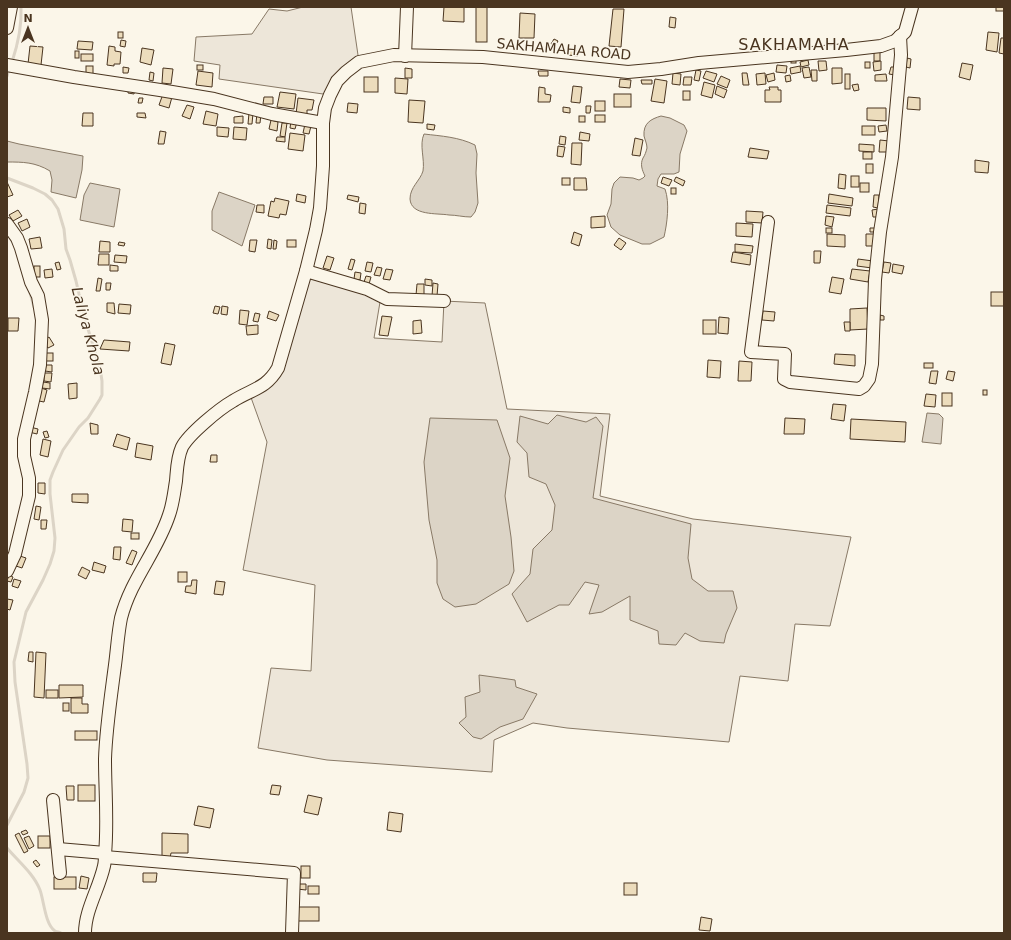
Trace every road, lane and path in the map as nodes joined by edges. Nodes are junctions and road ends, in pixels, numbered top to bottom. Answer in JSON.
{"nodes":[{"id":1,"x":11,"y":7,"type":"edge"},
{"id":2,"x":407,"y":7,"type":"edge"},
{"id":3,"x":912,"y":7,"type":"edge"},
{"id":4,"x":7,"y":28,"type":"edge"},
{"id":5,"x":900,"y":36,"type":"junction"},
{"id":6,"x":405,"y":56,"type":"junction"},
{"id":7,"x":10,"y":66,"type":"edge"},
{"id":8,"x":323,"y":123,"type":"junction"},
{"id":9,"x":768,"y":222,"type":"dead end"},
{"id":10,"x":7,"y":224,"type":"edge"},
{"id":11,"x":306,"y":271,"type":"junction"},
{"id":12,"x":444,"y":301,"type":"dead end"},
{"id":13,"x":7,"y":571,"type":"edge"},
{"id":14,"x":53,"y":800,"type":"dead end"},
{"id":15,"x":58,"y":849,"type":"junction"},
{"id":16,"x":105,"y":855,"type":"junction"},
{"id":17,"x":60,"y":873,"type":"dead end"},
{"id":18,"x":85,"y":933,"type":"edge"},
{"id":19,"x":292,"y":933,"type":"edge"}],
"edges":[{"from":1,"to":4,"type":"street"},
{"from":2,"to":6,"type":"street"},
{"from":3,"to":5,"type":"street"},
{"from":5,"to":6,"type":"street","name":"SAKHAMAHA ROAD"},
{"from":5,"to":9,"type":"street"},
{"from":6,"to":8,"type":"street","name":"SAKHAMAHA ROAD"},
{"from":7,"to":8,"type":"street"},
{"from":8,"to":11,"type":"street","name":"SAKHAMAHA ROAD"},
{"from":10,"to":13,"type":"street"},
{"from":11,"to":12,"type":"street"},
{"from":11,"to":16,"type":"street","name":"SAKHAMAHA ROAD"},
{"from":14,"to":15,"type":"street"},
{"from":15,"to":16,"type":"street"},
{"from":15,"to":17,"type":"street"},
{"from":16,"to":18,"type":"street","name":"SAKHAMAHA ROAD"},
{"from":16,"to":19,"type":"street"}]}
